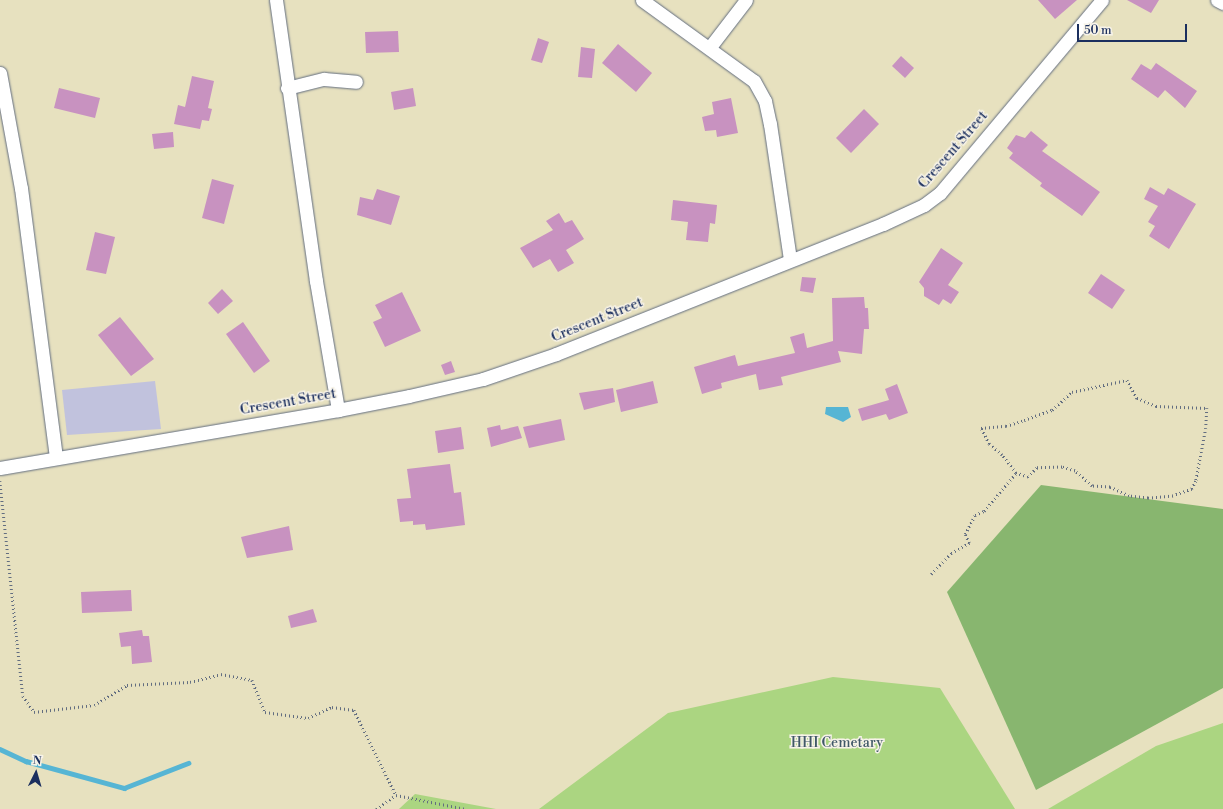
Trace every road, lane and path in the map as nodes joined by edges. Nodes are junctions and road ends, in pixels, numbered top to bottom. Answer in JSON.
{"nodes":[{"id":1,"x":276,"y":0,"type":"edge"},
{"id":2,"x":642,"y":0,"type":"edge"},
{"id":3,"x":746,"y":0,"type":"edge"},
{"id":4,"x":1102,"y":0,"type":"edge"},
{"id":5,"x":1216,"y":0,"type":"edge"},
{"id":6,"x":1223,"y":4,"type":"edge"},
{"id":7,"x":710,"y":46,"type":"junction"},
{"id":8,"x":0,"y":73,"type":"edge"},
{"id":9,"x":356,"y":82,"type":"dead end"},
{"id":10,"x":287,"y":88,"type":"junction"},
{"id":11,"x":790,"y":259,"type":"junction"},
{"id":12,"x":338,"y":410,"type":"junction"},
{"id":13,"x":56,"y":458,"type":"junction"},
{"id":14,"x":0,"y":468,"type":"edge"},
{"id":15,"x":1016,"y":473,"type":"junction"},
{"id":16,"x":0,"y":481,"type":"edge"},
{"id":17,"x":931,"y":574,"type":"dead end"},
{"id":18,"x":396,"y":795,"type":"junction"},
{"id":19,"x":376,"y":809,"type":"edge"},
{"id":20,"x":466,"y":809,"type":"edge"}],
"edges":[{"from":1,"to":10,"type":"street"},
{"from":2,"to":7,"type":"street"},
{"from":3,"to":7,"type":"street"},
{"from":4,"to":11,"type":"street","name":"Crescent Street"},
{"from":5,"to":6,"type":"street"},
{"from":7,"to":11,"type":"street"},
{"from":8,"to":13,"type":"street"},
{"from":9,"to":10,"type":"street"},
{"from":10,"to":12,"type":"street"},
{"from":11,"to":12,"type":"street","name":"Crescent Street"},
{"from":12,"to":13,"type":"street","name":"Crescent Street"},
{"from":13,"to":14,"type":"street","name":"Crescent Street"},
{"from":15,"to":15,"type":"path"},
{"from":15,"to":17,"type":"path"},
{"from":16,"to":18,"type":"path"},
{"from":18,"to":19,"type":"path"},
{"from":18,"to":20,"type":"path"}]}
